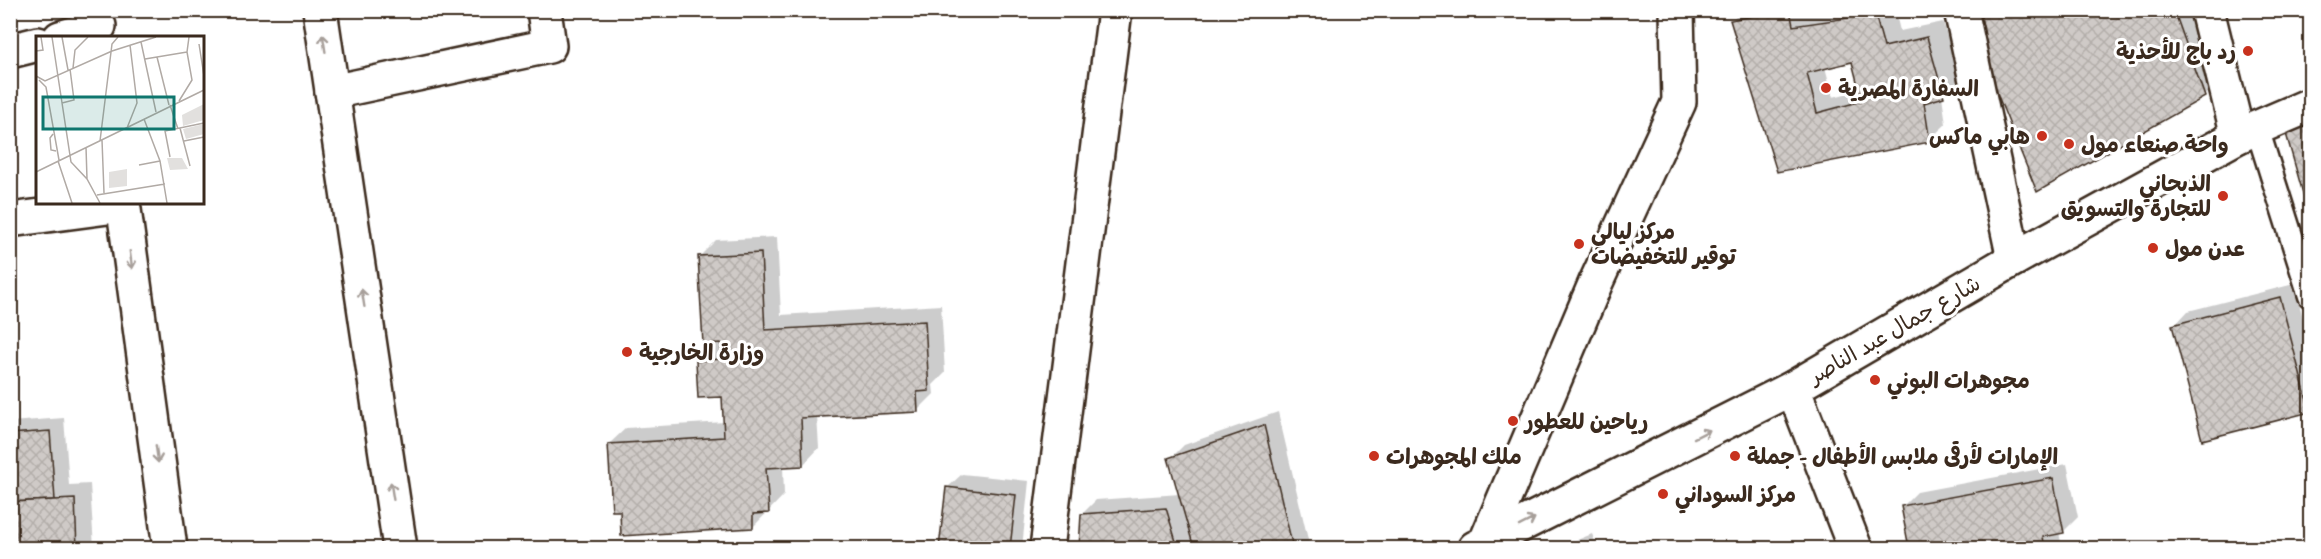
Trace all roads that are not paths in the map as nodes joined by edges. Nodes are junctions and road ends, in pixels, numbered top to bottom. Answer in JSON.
{"nodes":[{"id":1,"x":320,"y":10,"type":"edge"},
{"id":2,"x":544,"y":10,"type":"edge"},
{"id":3,"x":1115,"y":10,"type":"edge"},
{"id":4,"x":1677,"y":10,"type":"edge"},
{"id":5,"x":1961,"y":10,"type":"edge"},
{"id":6,"x":2207,"y":10,"type":"edge"},
{"id":7,"x":99,"y":25,"type":"edge"},
{"id":8,"x":66,"y":36,"type":"edge"},
{"id":9,"x":36,"y":44,"type":"edge"},
{"id":10,"x":10,"y":51,"type":"edge"},
{"id":11,"x":332,"y":92,"type":"junction"},
{"id":12,"x":2310,"y":105,"type":"edge"},
{"id":13,"x":2248,"y":132,"type":"junction"},
{"id":14,"x":123,"y":204,"type":"edge"},
{"id":15,"x":10,"y":220,"type":"edge"},
{"id":16,"x":2014,"y":259,"type":"junction"},
{"id":17,"x":2310,"y":296,"type":"edge"},
{"id":18,"x":1792,"y":388,"type":"junction"},
{"id":19,"x":1480,"y":546,"type":"edge"},
{"id":20,"x":170,"y":549,"type":"edge"},
{"id":21,"x":400,"y":549,"type":"edge"},
{"id":22,"x":1047,"y":549,"type":"edge"},
{"id":23,"x":1855,"y":549,"type":"edge"}],
"edges":[{"from":11,"to":1,"type":"street","one_way":true},
{"from":2,"to":11,"type":"street"},
{"from":3,"to":22,"type":"street"},
{"from":4,"to":19,"type":"street"},
{"from":5,"to":16,"type":"street"},
{"from":6,"to":13,"type":"street"},
{"from":7,"to":8,"type":"street"},
{"from":9,"to":10,"type":"street"},
{"from":21,"to":11,"type":"street","one_way":true},
{"from":12,"to":13,"type":"street","name":"شارع جمال عبد الناصر"},
{"from":13,"to":16,"type":"street","name":"شارع جمال عبد الناصر"},
{"from":13,"to":17,"type":"lane"},
{"from":14,"to":15,"type":"street"},
{"from":14,"to":20,"type":"street","one_way":true},
{"from":16,"to":18,"type":"street","name":"شارع جمال عبد الناصر"},
{"from":19,"to":18,"type":"street","name":"شارع جمال عبد الناصر","one_way":true},
{"from":18,"to":23,"type":"street"}]}
